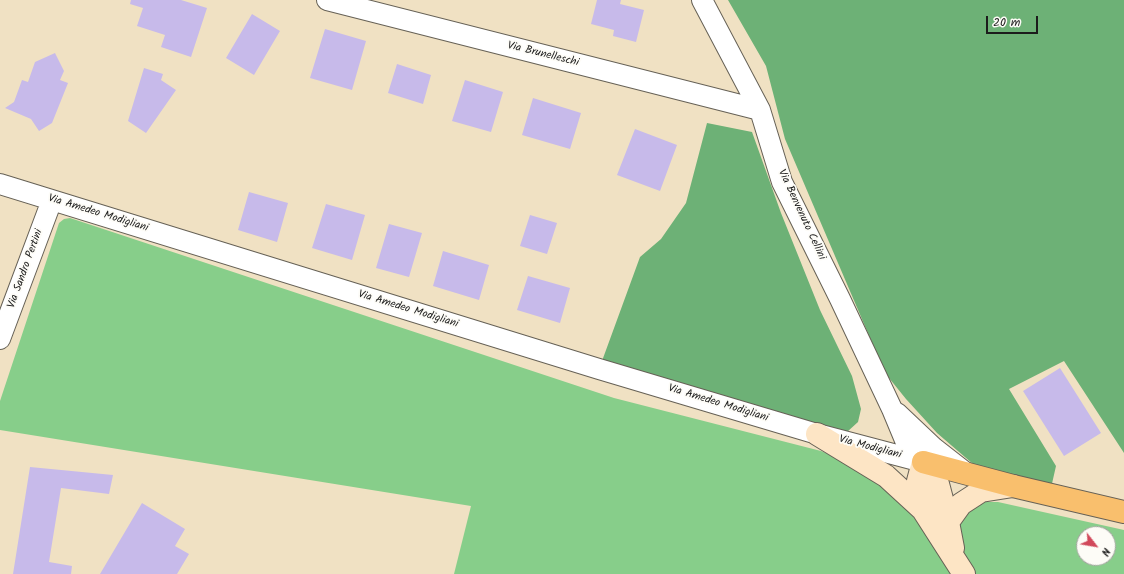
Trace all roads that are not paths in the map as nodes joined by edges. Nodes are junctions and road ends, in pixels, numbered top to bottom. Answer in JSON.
{"nodes":[{"id":1,"x":327,"y":0,"type":"edge"},
{"id":2,"x":702,"y":0,"type":"edge"},
{"id":3,"x":760,"y":110,"type":"junction"},
{"id":4,"x":0,"y":184,"type":"edge"},
{"id":5,"x":52,"y":200,"type":"junction"},
{"id":6,"x":0,"y":339,"type":"edge"},
{"id":7,"x":892,"y":408,"type":"junction"},
{"id":8,"x":817,"y":434,"type":"junction"},
{"id":9,"x":878,"y":450,"type":"junction"},
{"id":10,"x":923,"y":462,"type":"junction"},
{"id":11,"x":966,"y":473,"type":"junction"},
{"id":12,"x":1013,"y":486,"type":"junction"},
{"id":13,"x":924,"y":510,"type":"junction"},
{"id":14,"x":1124,"y":512,"type":"edge"},
{"id":15,"x":948,"y":522,"type":"junction"},
{"id":16,"x":960,"y":567,"type":"edge"}],
"edges":[{"from":1,"to":3,"type":"street","name":"Via Brunelleschi"},
{"from":2,"to":3,"type":"street","name":"Via Benvenuto Cellini"},
{"from":3,"to":7,"type":"street","name":"Via Benvenuto Cellini"},
{"from":4,"to":5,"type":"street","name":"Via Amedeo Modigliani"},
{"from":5,"to":6,"type":"street","name":"Via Sandro Pertini"},
{"from":5,"to":8,"type":"street","name":"Via Amedeo Modigliani"},
{"from":7,"to":9,"type":"street"},
{"from":7,"to":10,"type":"street","name":"Via Benvenuto Cellini"},
{"from":7,"to":11,"type":"street","name":"Via Benvenuto Cellini"},
{"from":8,"to":9,"type":"street","name":"Via Modigliani"},
{"from":8,"to":13,"type":"main road"},
{"from":9,"to":10,"type":"street","name":"Via Modigliani"},
{"from":10,"to":11,"type":"highway"},
{"from":10,"to":13,"type":"main road"},
{"from":10,"to":15,"type":"main road"},
{"from":11,"to":12,"type":"highway"},
{"from":12,"to":14,"type":"highway"},
{"from":12,"to":15,"type":"main road"},
{"from":13,"to":16,"type":"main road"},
{"from":15,"to":16,"type":"main road"}]}
